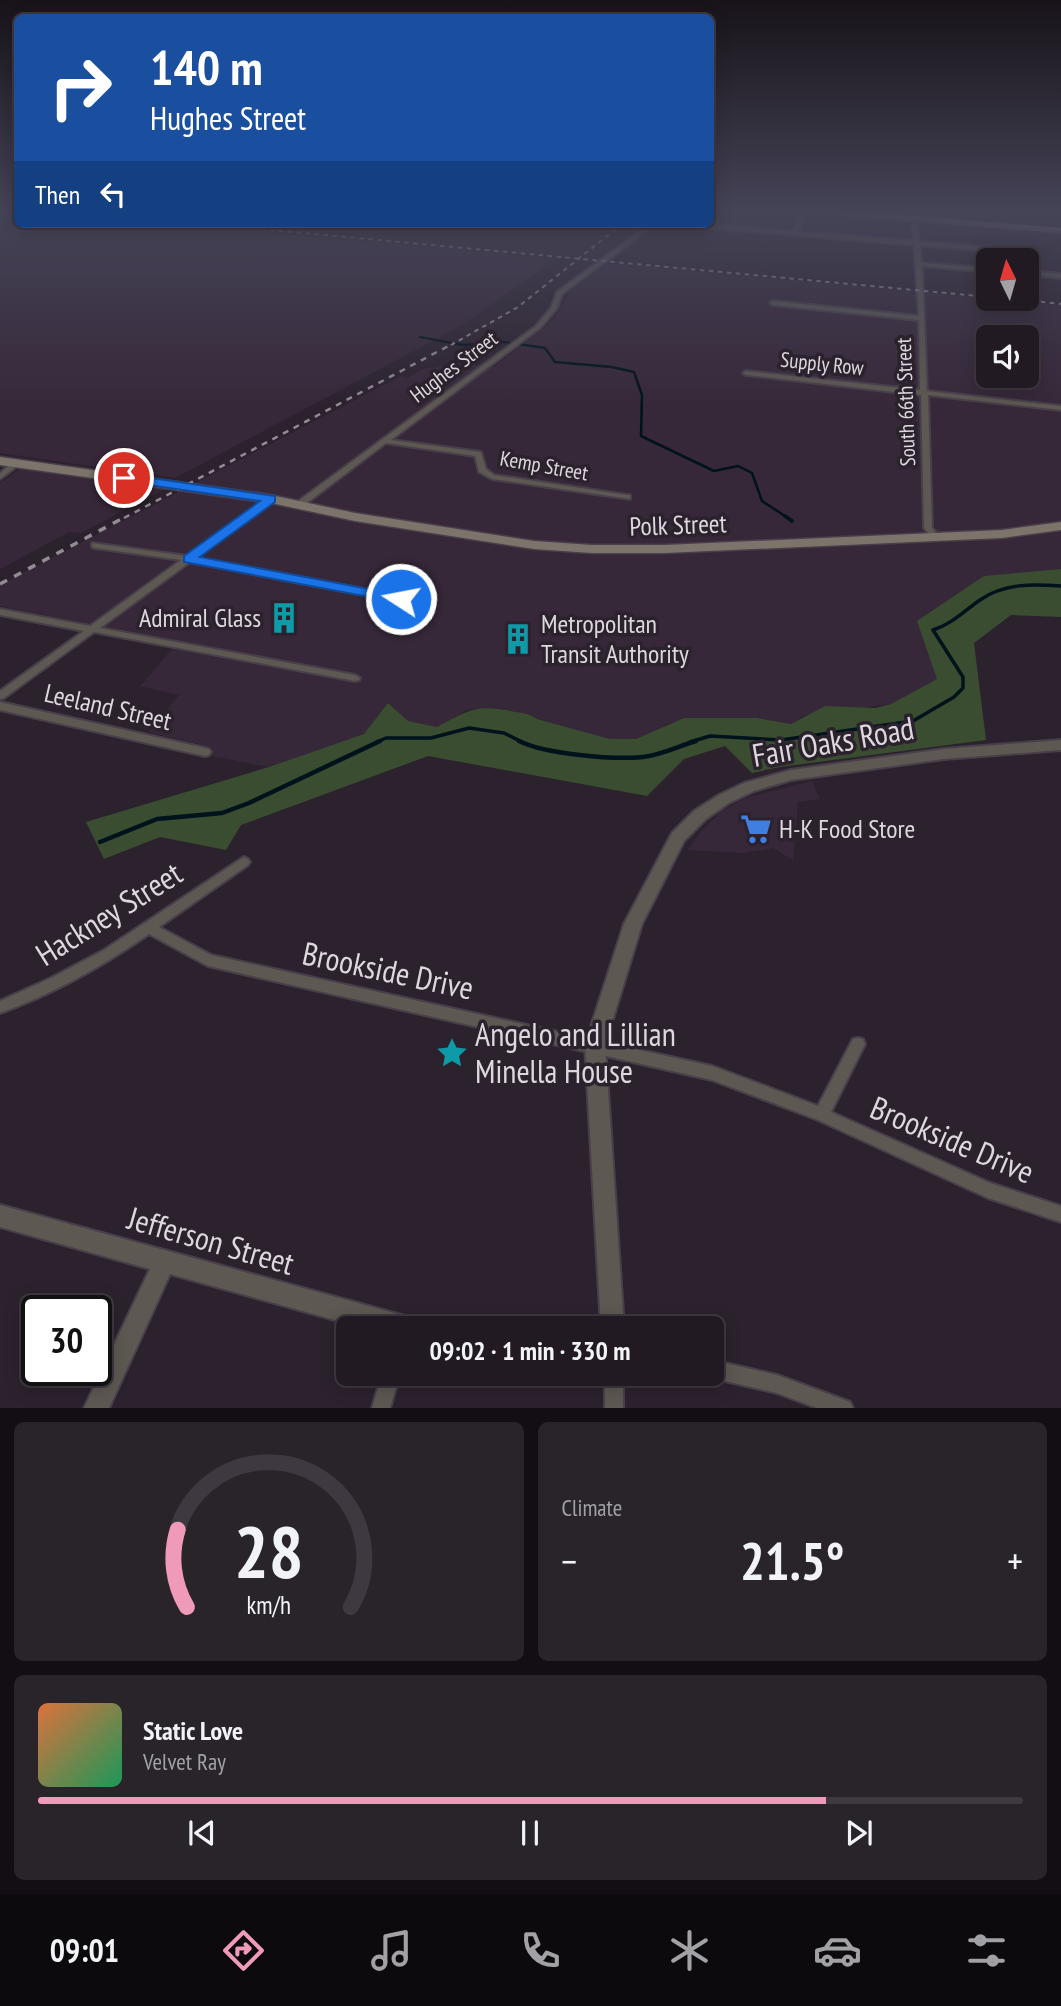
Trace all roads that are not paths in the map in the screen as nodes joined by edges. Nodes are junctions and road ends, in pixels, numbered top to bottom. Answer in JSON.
{"nodes":[{"id":1,"x":583,"y":276,"type":"edge"},
{"id":2,"x":919,"y":276,"type":"edge"},
{"id":3,"x":773,"y":303,"type":"dead end"},
{"id":4,"x":920,"y":318,"type":"junction"},
{"id":5,"x":746,"y":373,"type":"dead end"},
{"id":6,"x":923,"y":392,"type":"junction"},
{"id":7,"x":1061,"y":408,"type":"edge"},
{"id":8,"x":385,"y":441,"type":"junction"},
{"id":9,"x":0,"y":461,"type":"edge"},
{"id":10,"x":16,"y":464,"type":"junction"},
{"id":11,"x":0,"y":477,"type":"edge"},
{"id":12,"x":627,"y":497,"type":"dead end"},
{"id":13,"x":271,"y":499,"type":"junction"},
{"id":14,"x":300,"y":504,"type":"junction"},
{"id":15,"x":1061,"y":516,"type":"edge"},
{"id":16,"x":1061,"y":526,"type":"edge"},
{"id":17,"x":932,"y":533,"type":"junction"},
{"id":18,"x":95,"y":545,"type":"dead end"},
{"id":19,"x":189,"y":559,"type":"junction"},
{"id":20,"x":401,"y":599,"type":"dead end"},
{"id":21,"x":0,"y":612,"type":"edge"},
{"id":22,"x":93,"y":628,"type":"junction"},
{"id":23,"x":355,"y":678,"type":"dead end"},
{"id":24,"x":0,"y":696,"type":"edge"},
{"id":25,"x":0,"y":706,"type":"edge"},
{"id":26,"x":1061,"y":744,"type":"edge"},
{"id":27,"x":205,"y":752,"type":"dead end"},
{"id":28,"x":244,"y":862,"type":"dead end"},
{"id":29,"x":148,"y":927,"type":"junction"},
{"id":30,"x":0,"y":1007,"type":"edge"},
{"id":31,"x":858,"y":1044,"type":"dead end"},
{"id":32,"x":595,"y":1045,"type":"junction"},
{"id":33,"x":822,"y":1115,"type":"junction"},
{"id":34,"x":1061,"y":1214,"type":"edge"},
{"id":35,"x":0,"y":1216,"type":"edge"},
{"id":36,"x":165,"y":1261,"type":"junction"},
{"id":37,"x":362,"y":1316,"type":"edge"},
{"id":38,"x":611,"y":1316,"type":"edge"},
{"id":39,"x":724,"y":1372,"type":"edge"},
{"id":40,"x":387,"y":1386,"type":"edge"},
{"id":41,"x":614,"y":1386,"type":"edge"},
{"id":42,"x":96,"y":1408,"type":"edge"},
{"id":43,"x":381,"y":1408,"type":"edge"},
{"id":44,"x":614,"y":1408,"type":"edge"},
{"id":45,"x":844,"y":1408,"type":"edge"}],
"edges":[{"from":1,"to":8,"type":"street","name":"Hughes Street"},
{"from":2,"to":4,"type":"street","name":"South 66th Street"},
{"from":3,"to":4,"type":"street"},
{"from":4,"to":6,"type":"street","name":"South 66th Street"},
{"from":5,"to":6,"type":"street","name":"Supply Row"},
{"from":6,"to":7,"type":"street","name":"Supply Row"},
{"from":6,"to":17,"type":"street","name":"South 66th Street"},
{"from":8,"to":12,"type":"street","name":"Kemp Street"},
{"from":8,"to":14,"type":"street","name":"Hughes Street"},
{"from":9,"to":10,"type":"main road","name":"Polk Street"},
{"from":10,"to":11,"type":"street"},
{"from":10,"to":13,"type":"main road","name":"Polk Street"},
{"from":13,"to":14,"type":"main road","name":"Polk Street"},
{"from":13,"to":19,"type":"street"},
{"from":14,"to":17,"type":"main road","name":"Polk Street"},
{"from":15,"to":17,"type":"main road","name":"Polk Street"},
{"from":16,"to":17,"type":"main road","name":"Polk Street"},
{"from":18,"to":19,"type":"street"},
{"from":19,"to":20,"type":"street"},
{"from":19,"to":22,"type":"street"},
{"from":21,"to":22,"type":"street"},
{"from":22,"to":23,"type":"street"},
{"from":22,"to":24,"type":"street"},
{"from":25,"to":27,"type":"street","name":"Leeland Street"},
{"from":26,"to":32,"type":"street","name":"Fair Oaks Road"},
{"from":28,"to":29,"type":"street","name":"Hackney Street"},
{"from":29,"to":30,"type":"street","name":"Hackney Street"},
{"from":29,"to":32,"type":"street","name":"Brookside Drive"},
{"from":31,"to":33,"type":"street"},
{"from":32,"to":33,"type":"street","name":"Brookside Drive"},
{"from":32,"to":38,"type":"street","name":"Fair Oaks Road"},
{"from":33,"to":34,"type":"street","name":"Brookside Drive"},
{"from":35,"to":36,"type":"street","name":"Jefferson Street"},
{"from":36,"to":37,"type":"street","name":"Jefferson Street"},
{"from":36,"to":42,"type":"street"},
{"from":39,"to":45,"type":"street"},
{"from":40,"to":43,"type":"street"},
{"from":41,"to":44,"type":"street"}]}
